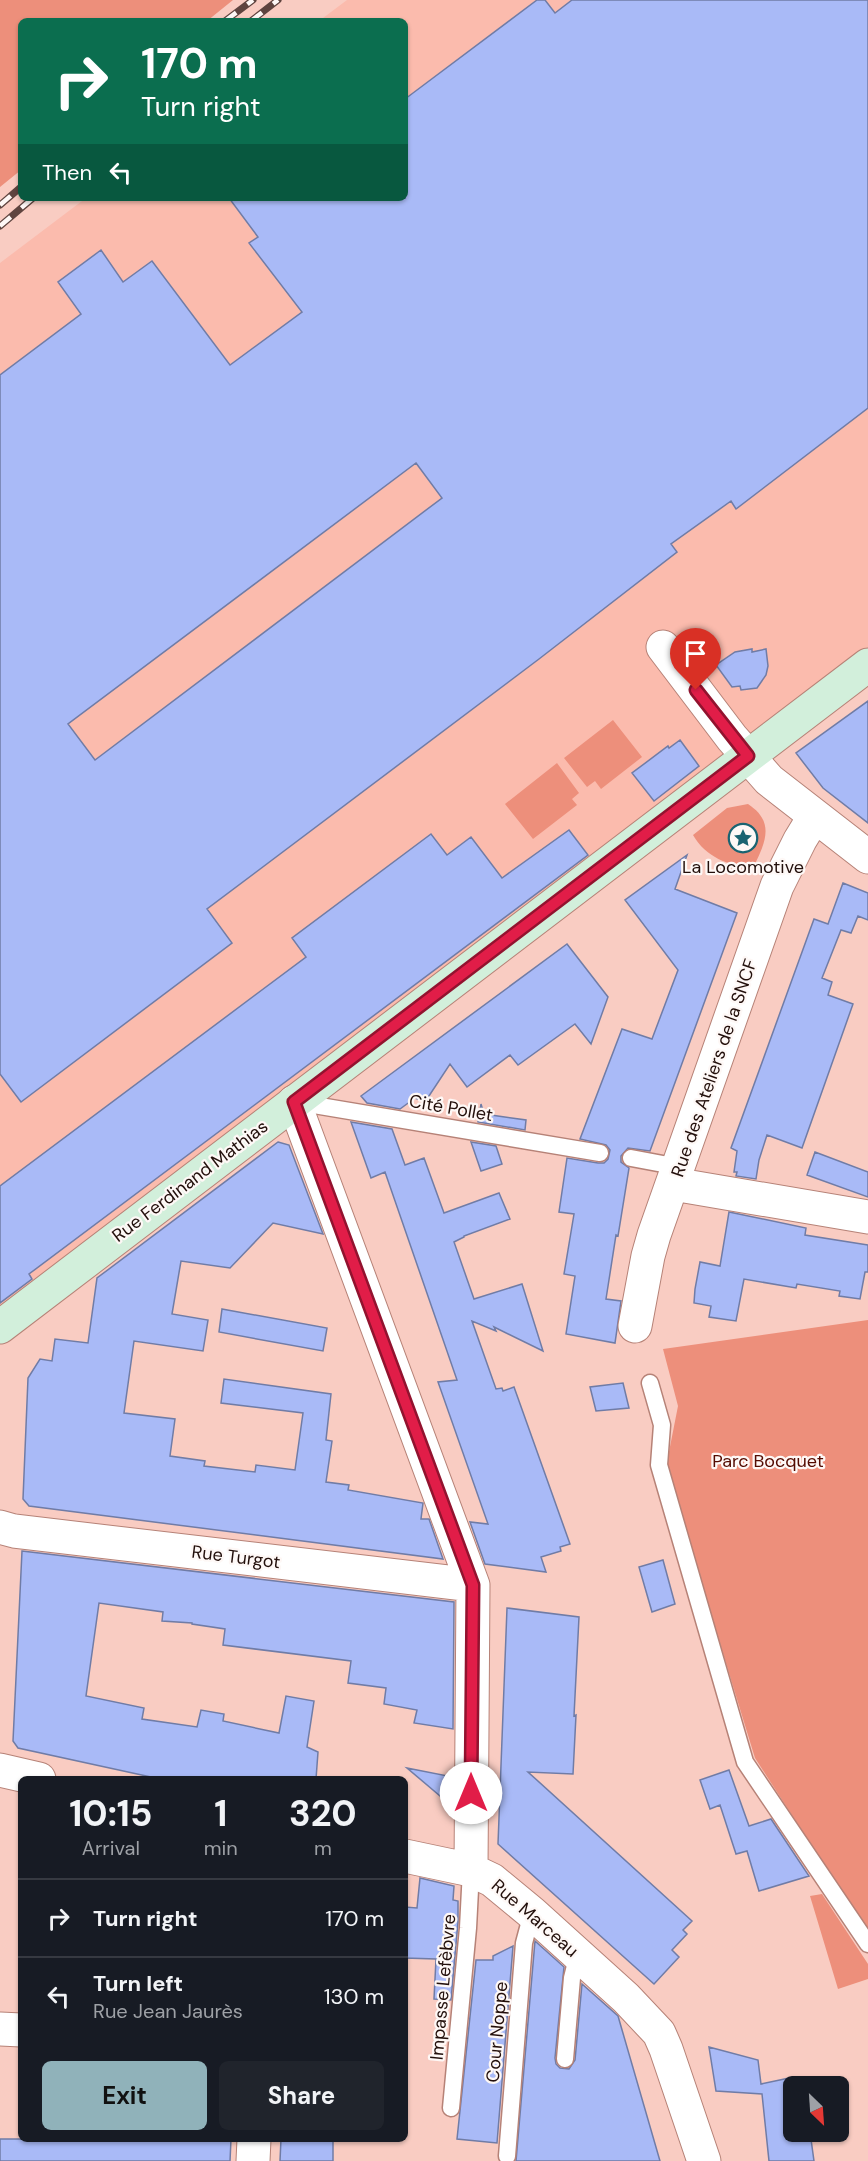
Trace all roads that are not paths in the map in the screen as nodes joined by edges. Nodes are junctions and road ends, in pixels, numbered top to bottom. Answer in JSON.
{"nodes":[{"id":1,"x":663,"y":647,"type":"dead end"},
{"id":2,"x":868,"y":665,"type":"edge"},
{"id":3,"x":748,"y":756,"type":"junction"},
{"id":4,"x":814,"y":817,"type":"junction"},
{"id":5,"x":868,"y":857,"type":"edge"},
{"id":6,"x":294,"y":1102,"type":"junction"},
{"id":7,"x":600,"y":1153,"type":"dead end"},
{"id":8,"x":631,"y":1158,"type":"dead end"},
{"id":9,"x":676,"y":1176,"type":"junction"},
{"id":10,"x":868,"y":1217,"type":"edge"},
{"id":11,"x":635,"y":1326,"type":"dead end"},
{"id":12,"x":0,"y":1327,"type":"edge"},
{"id":13,"x":650,"y":1383,"type":"dead end"},
{"id":14,"x":0,"y":1527,"type":"edge"},
{"id":15,"x":473,"y":1585,"type":"junction"},
{"id":16,"x":0,"y":1770,"type":"edge"},
{"id":17,"x":26,"y":1776,"type":"edge"},
{"id":18,"x":408,"y":1857,"type":"edge"},
{"id":19,"x":471,"y":1870,"type":"junction"},
{"id":20,"x":532,"y":1913,"type":"junction"},
{"id":21,"x":868,"y":1944,"type":"edge"},
{"id":22,"x":578,"y":1954,"type":"junction"},
{"id":23,"x":0,"y":2029,"type":"edge"},
{"id":24,"x":18,"y":2030,"type":"edge"},
{"id":25,"x":565,"y":2059,"type":"dead end"},
{"id":26,"x":451,"y":2108,"type":"dead end"},
{"id":27,"x":254,"y":2142,"type":"edge"},
{"id":28,"x":507,"y":2156,"type":"dead end"},
{"id":29,"x":253,"y":2161,"type":"edge"},
{"id":30,"x":704,"y":2161,"type":"edge"}],
"edges":[{"from":1,"to":3,"type":"street"},
{"from":2,"to":3,"type":"street","name":"Rue Ferdinand Mathias"},
{"from":3,"to":4,"type":"street"},
{"from":3,"to":6,"type":"street","name":"Rue Ferdinand Mathias"},
{"from":4,"to":5,"type":"street"},
{"from":4,"to":9,"type":"street","name":"Rue des Ateliers de la SNCF"},
{"from":6,"to":7,"type":"lane","name":"Cité Pollet"},
{"from":6,"to":12,"type":"street","name":"Rue Ferdinand Mathias"},
{"from":6,"to":15,"type":"street","name":"Rue Marceau"},
{"from":8,"to":9,"type":"lane"},
{"from":9,"to":10,"type":"street"},
{"from":9,"to":11,"type":"street","name":"Rue des Ateliers de la SNCF"},
{"from":13,"to":21,"type":"lane"},
{"from":14,"to":15,"type":"street","name":"Rue Turgot"},
{"from":15,"to":19,"type":"street","name":"Rue Marceau"},
{"from":16,"to":17,"type":"street"},
{"from":18,"to":19,"type":"street"},
{"from":19,"to":20,"type":"street","name":"Rue Marceau"},
{"from":19,"to":26,"type":"lane","name":"Impasse Lefèbvre"},
{"from":20,"to":22,"type":"street","name":"Rue Marceau"},
{"from":20,"to":28,"type":"lane","name":"Cour Noppe"},
{"from":22,"to":25,"type":"lane"},
{"from":22,"to":30,"type":"street","name":"Rue Marceau"},
{"from":23,"to":24,"type":"street"},
{"from":27,"to":29,"type":"street"}]}
